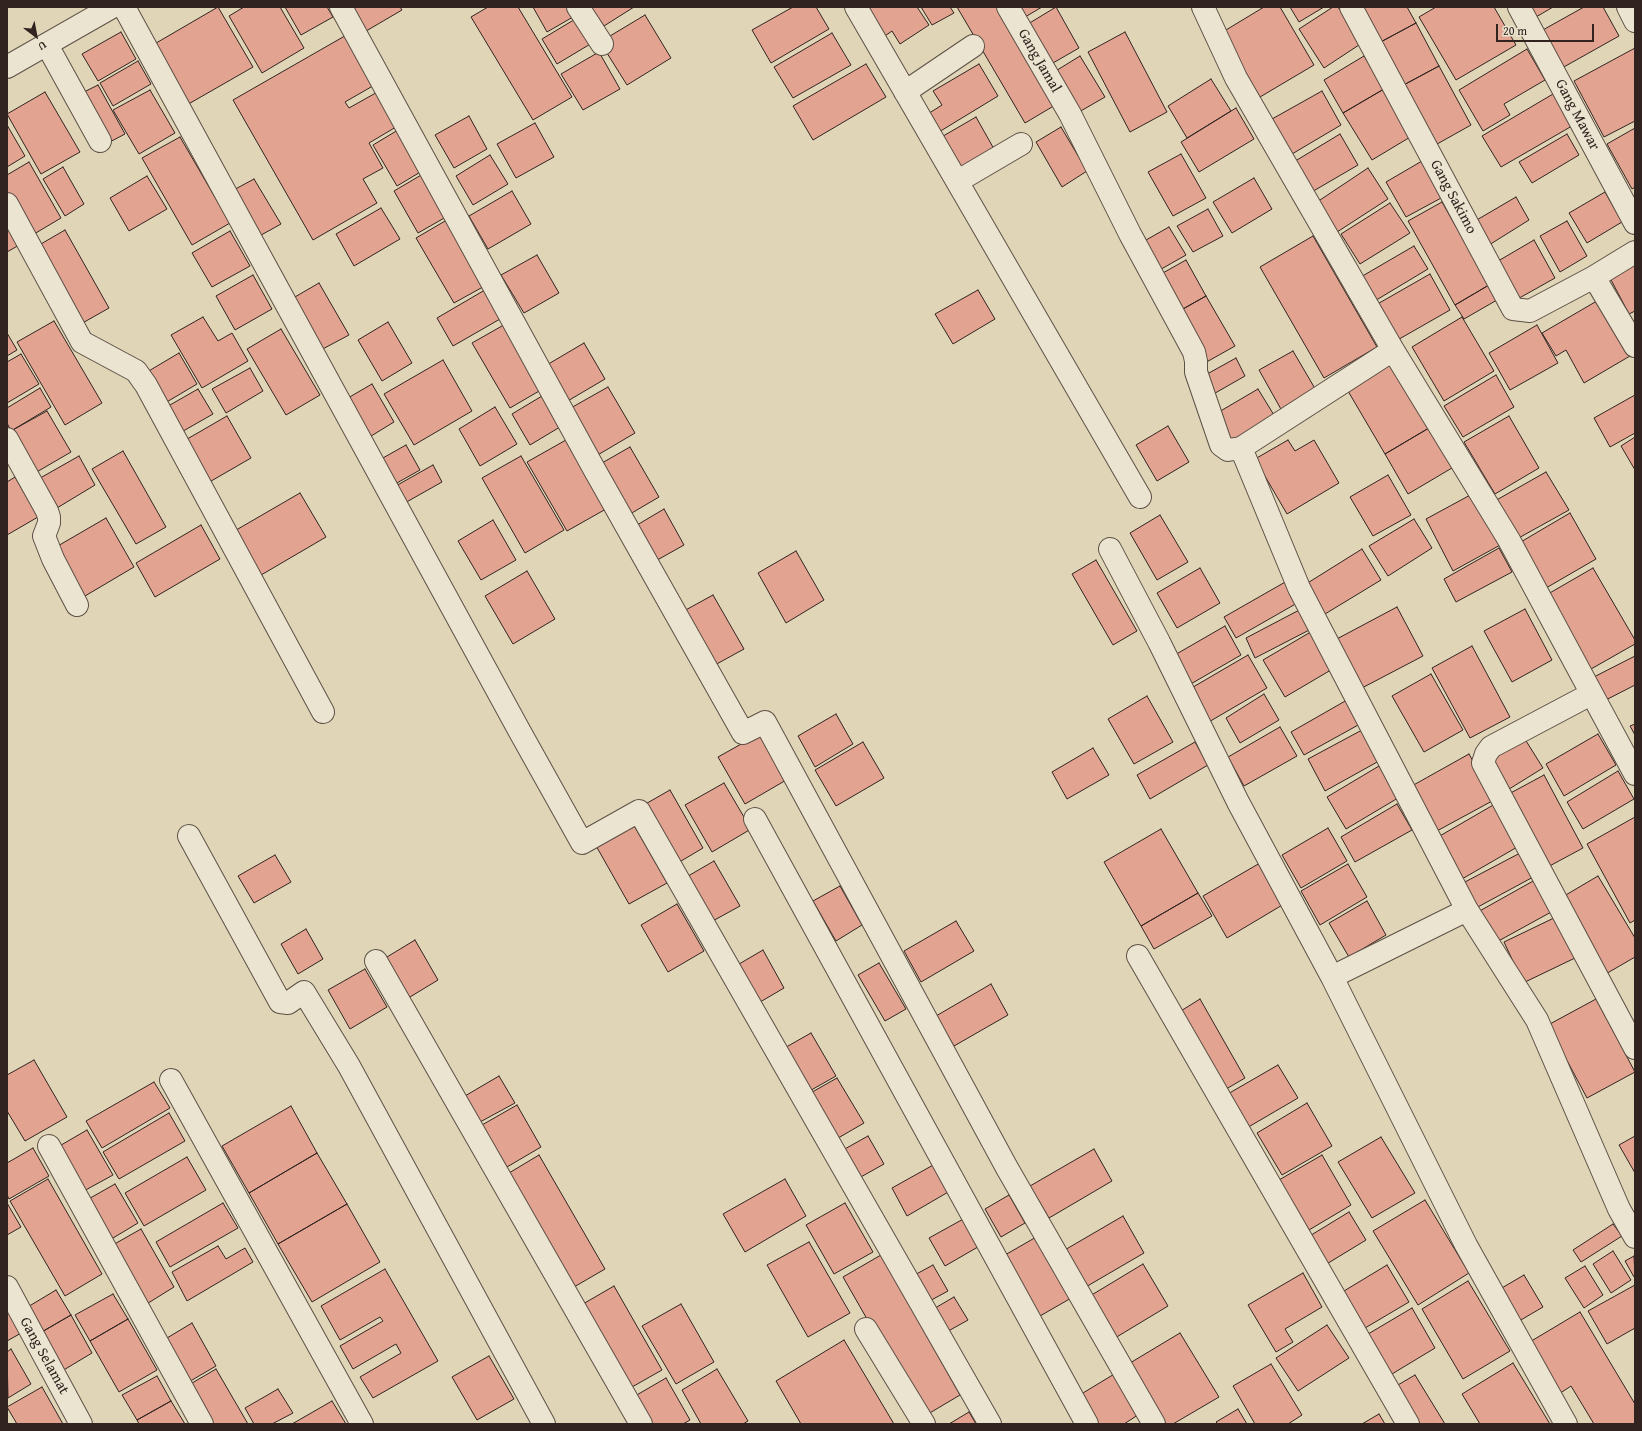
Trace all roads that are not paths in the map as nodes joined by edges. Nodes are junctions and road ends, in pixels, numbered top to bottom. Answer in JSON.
{"nodes":[{"id":1,"x":112,"y":7,"type":"edge"},
{"id":2,"x":124,"y":7,"type":"edge"},
{"id":3,"x":341,"y":7,"type":"edge"},
{"id":4,"x":578,"y":7,"type":"edge"},
{"id":5,"x":856,"y":7,"type":"edge"},
{"id":6,"x":1008,"y":7,"type":"edge"},
{"id":7,"x":1203,"y":7,"type":"edge"},
{"id":8,"x":1351,"y":7,"type":"edge"},
{"id":9,"x":1519,"y":7,"type":"edge"},
{"id":10,"x":1628,"y":7,"type":"edge"},
{"id":11,"x":1635,"y":21,"type":"edge"},
{"id":12,"x":602,"y":44,"type":"dead end"},
{"id":13,"x":46,"y":45,"type":"junction"},
{"id":14,"x":973,"y":46,"type":"dead end"},
{"id":15,"x":7,"y":67,"type":"edge"},
{"id":16,"x":906,"y":92,"type":"junction"},
{"id":17,"x":100,"y":141,"type":"dead end"},
{"id":18,"x":1021,"y":144,"type":"dead end"},
{"id":19,"x":958,"y":182,"type":"junction"},
{"id":20,"x":7,"y":204,"type":"edge"},
{"id":21,"x":1635,"y":223,"type":"edge"},
{"id":22,"x":1635,"y":252,"type":"edge"},
{"id":23,"x":1594,"y":277,"type":"junction"},
{"id":24,"x":1635,"y":346,"type":"edge"},
{"id":25,"x":1393,"y":350,"type":"junction"},
{"id":26,"x":7,"y":439,"type":"edge"},
{"id":27,"x":1241,"y":448,"type":"junction"},
{"id":28,"x":1140,"y":497,"type":"dead end"},
{"id":29,"x":1110,"y":549,"type":"dead end"},
{"id":30,"x":77,"y":605,"type":"dead end"},
{"id":31,"x":1591,"y":694,"type":"junction"},
{"id":32,"x":322,"y":712,"type":"dead end"},
{"id":33,"x":1635,"y":774,"type":"edge"},
{"id":34,"x":755,"y":819,"type":"dead end"},
{"id":35,"x":189,"y":836,"type":"dead end"},
{"id":36,"x":1467,"y":910,"type":"junction"},
{"id":37,"x":1138,"y":956,"type":"dead end"},
{"id":38,"x":376,"y":961,"type":"dead end"},
{"id":39,"x":1332,"y":977,"type":"junction"},
{"id":40,"x":1635,"y":1048,"type":"edge"},
{"id":41,"x":171,"y":1080,"type":"dead end"},
{"id":42,"x":49,"y":1146,"type":"dead end"},
{"id":43,"x":1635,"y":1237,"type":"edge"},
{"id":44,"x":7,"y":1287,"type":"edge"},
{"id":45,"x":866,"y":1329,"type":"dead end"},
{"id":46,"x":82,"y":1424,"type":"edge"},
{"id":47,"x":202,"y":1424,"type":"edge"},
{"id":48,"x":362,"y":1424,"type":"edge"},
{"id":49,"x":544,"y":1424,"type":"edge"},
{"id":50,"x":641,"y":1424,"type":"edge"},
{"id":51,"x":924,"y":1424,"type":"edge"},
{"id":52,"x":990,"y":1424,"type":"edge"},
{"id":53,"x":1087,"y":1424,"type":"edge"},
{"id":54,"x":1154,"y":1424,"type":"edge"},
{"id":55,"x":1408,"y":1424,"type":"edge"},
{"id":56,"x":1566,"y":1424,"type":"edge"}],
"edges":[{"from":1,"to":13,"type":"street"},
{"from":2,"to":52,"type":"street"},
{"from":3,"to":54,"type":"street"},
{"from":4,"to":12,"type":"street"},
{"from":5,"to":16,"type":"street"},
{"from":6,"to":27,"type":"street","name":"Gang Jamal"},
{"from":7,"to":25,"type":"street"},
{"from":8,"to":23,"type":"street","name":"Gang Sakimo"},
{"from":9,"to":21,"type":"street","name":"Gang Mawar"},
{"from":10,"to":11,"type":"street"},
{"from":13,"to":15,"type":"street"},
{"from":13,"to":17,"type":"street"},
{"from":14,"to":16,"type":"street"},
{"from":16,"to":19,"type":"street"},
{"from":18,"to":19,"type":"street"},
{"from":19,"to":28,"type":"street"},
{"from":20,"to":32,"type":"street"},
{"from":22,"to":23,"type":"street"},
{"from":23,"to":24,"type":"street"},
{"from":25,"to":27,"type":"street"},
{"from":25,"to":31,"type":"street"},
{"from":26,"to":30,"type":"street"},
{"from":27,"to":36,"type":"street"},
{"from":29,"to":39,"type":"street"},
{"from":31,"to":33,"type":"street"},
{"from":31,"to":40,"type":"street"},
{"from":34,"to":53,"type":"street"},
{"from":35,"to":49,"type":"street"},
{"from":36,"to":39,"type":"street"},
{"from":36,"to":43,"type":"street"},
{"from":37,"to":55,"type":"street"},
{"from":38,"to":50,"type":"street"},
{"from":39,"to":56,"type":"street"},
{"from":41,"to":48,"type":"street"},
{"from":42,"to":47,"type":"street"},
{"from":44,"to":46,"type":"street","name":"Gang Selamat"},
{"from":45,"to":51,"type":"street"}]}
